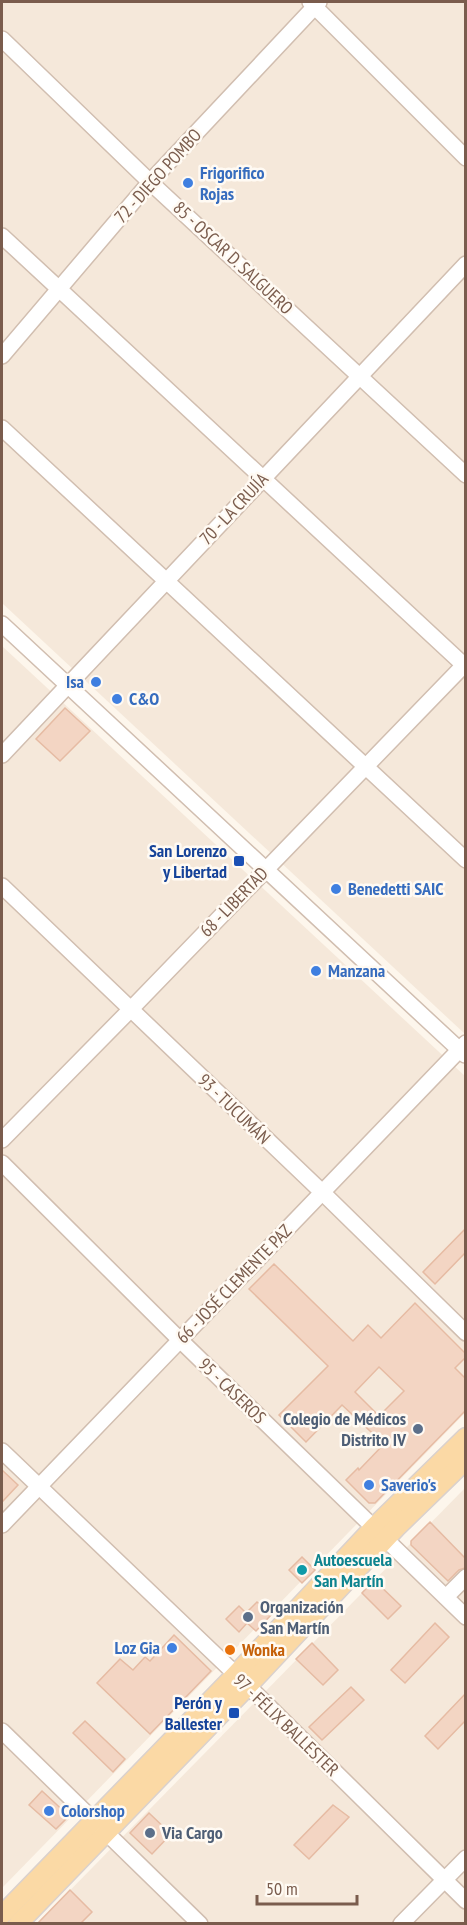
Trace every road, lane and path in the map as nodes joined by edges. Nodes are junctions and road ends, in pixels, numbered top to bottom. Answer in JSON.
{"nodes":[{"id":1,"x":315,"y":3,"type":"edge"},
{"id":2,"x":2,"y":39,"type":"edge"},
{"id":3,"x":465,"y":158,"type":"edge"},
{"id":4,"x":150,"y":182,"type":"junction"},
{"id":5,"x":2,"y":236,"type":"edge"},
{"id":6,"x":465,"y":264,"type":"edge"},
{"id":7,"x":58,"y":289,"type":"junction"},
{"id":8,"x":2,"y":356,"type":"edge"},
{"id":9,"x":359,"y":375,"type":"junction"},
{"id":10,"x":2,"y":428,"type":"edge"},
{"id":11,"x":465,"y":475,"type":"edge"},
{"id":12,"x":263,"y":478,"type":"junction"},
{"id":13,"x":166,"y":582,"type":"junction"},
{"id":14,"x":2,"y":624,"type":"edge"},
{"id":15,"x":465,"y":665,"type":"edge"},
{"id":16,"x":69,"y":686,"type":"junction"},
{"id":17,"x":2,"y":755,"type":"edge"},
{"id":18,"x":365,"y":766,"type":"junction"},
{"id":19,"x":465,"y":860,"type":"edge"},
{"id":20,"x":265,"y":869,"type":"junction"},
{"id":21,"x":2,"y":886,"type":"edge"},
{"id":22,"x":131,"y":1010,"type":"junction"},
{"id":23,"x":463,"y":1049,"type":"edge"},
{"id":24,"x":2,"y":1140,"type":"edge"},
{"id":25,"x":2,"y":1163,"type":"edge"},
{"id":26,"x":323,"y":1193,"type":"junction"},
{"id":27,"x":465,"y":1333,"type":"edge"},
{"id":28,"x":179,"y":1339,"type":"junction"},
{"id":29,"x":465,"y":1437,"type":"edge"},
{"id":30,"x":2,"y":1451,"type":"edge"},
{"id":31,"x":465,"y":1460,"type":"edge"},
{"id":32,"x":38,"y":1487,"type":"junction"},
{"id":33,"x":2,"y":1525,"type":"edge"},
{"id":34,"x":380,"y":1533,"type":"junction"},
{"id":35,"x":465,"y":1577,"type":"edge"},
{"id":36,"x":446,"y":1597,"type":"junction"},
{"id":37,"x":465,"y":1617,"type":"edge"},
{"id":38,"x":241,"y":1680,"type":"junction"},
{"id":39,"x":2,"y":1731,"type":"edge"},
{"id":40,"x":100,"y":1826,"type":"junction"},
{"id":41,"x":465,"y":1857,"type":"edge"},
{"id":42,"x":444,"y":1880,"type":"junction"},
{"id":43,"x":465,"y":1901,"type":"edge"},
{"id":44,"x":2,"y":1915,"type":"edge"},
{"id":45,"x":18,"y":1923,"type":"edge"},
{"id":46,"x":200,"y":1923,"type":"edge"},
{"id":47,"x":401,"y":1923,"type":"edge"}],
"edges":[{"from":1,"to":3,"type":"street"},
{"from":1,"to":4,"type":"street","name":"72 - DIEGO POMBO"},
{"from":2,"to":4,"type":"street","name":"85 - OSCAR D. SALGUERO"},
{"from":4,"to":7,"type":"street","name":"72 - DIEGO POMBO"},
{"from":4,"to":9,"type":"street","name":"85 - OSCAR D. SALGUERO"},
{"from":5,"to":7,"type":"street"},
{"from":6,"to":9,"type":"street","name":"70 - LA CRUJÍA"},
{"from":7,"to":8,"type":"street","name":"72 - DIEGO POMBO"},
{"from":7,"to":12,"type":"street"},
{"from":9,"to":11,"type":"street","name":"85 - OSCAR D. SALGUERO"},
{"from":9,"to":12,"type":"street","name":"70 - LA CRUJÍA"},
{"from":10,"to":13,"type":"street"},
{"from":12,"to":13,"type":"street","name":"70 - LA CRUJÍA"},
{"from":12,"to":15,"type":"street"},
{"from":13,"to":16,"type":"street","name":"70 - LA CRUJÍA"},
{"from":13,"to":18,"type":"street"},
{"from":14,"to":16,"type":"street"},
{"from":15,"to":18,"type":"street","name":"68 - LIBERTAD"},
{"from":16,"to":17,"type":"street","name":"70 - LA CRUJÍA"},
{"from":16,"to":20,"type":"street"},
{"from":18,"to":19,"type":"street"},
{"from":18,"to":20,"type":"street","name":"68 - LIBERTAD"},
{"from":20,"to":22,"type":"street","name":"68 - LIBERTAD"},
{"from":20,"to":23,"type":"street"},
{"from":21,"to":22,"type":"street","name":"93 - TUCUMÁN"},
{"from":22,"to":24,"type":"street","name":"68 - LIBERTAD"},
{"from":22,"to":26,"type":"street","name":"93 - TUCUMÁN"},
{"from":23,"to":26,"type":"street","name":"66 - JOSÉ CLEMENTE PAZ"},
{"from":25,"to":28,"type":"street","name":"95 - CASEROS"},
{"from":26,"to":27,"type":"street","name":"93 - TUCUMÁN"},
{"from":26,"to":28,"type":"street","name":"66 - JOSÉ CLEMENTE PAZ"},
{"from":28,"to":32,"type":"street","name":"66 - JOSÉ CLEMENTE PAZ"},
{"from":28,"to":34,"type":"street","name":"95 - CASEROS"},
{"from":29,"to":34,"type":"main road"},
{"from":30,"to":32,"type":"street","name":"97 - FÉLIX BALLESTER"},
{"from":31,"to":34,"type":"main road"},
{"from":32,"to":33,"type":"street","name":"66 - JOSÉ CLEMENTE PAZ"},
{"from":32,"to":38,"type":"street","name":"97 - FÉLIX BALLESTER"},
{"from":34,"to":36,"type":"street","name":"95 - CASEROS"},
{"from":34,"to":38,"type":"main road"},
{"from":35,"to":36,"type":"street"},
{"from":36,"to":37,"type":"street","name":"95 - CASEROS"},
{"from":38,"to":40,"type":"main road"},
{"from":38,"to":42,"type":"street","name":"97 - FÉLIX BALLESTER"},
{"from":39,"to":40,"type":"street"},
{"from":40,"to":44,"type":"main road"},
{"from":40,"to":45,"type":"main road"},
{"from":40,"to":46,"type":"street"},
{"from":41,"to":42,"type":"street"},
{"from":42,"to":43,"type":"street","name":"97 - FÉLIX BALLESTER"},
{"from":42,"to":47,"type":"street"}]}
